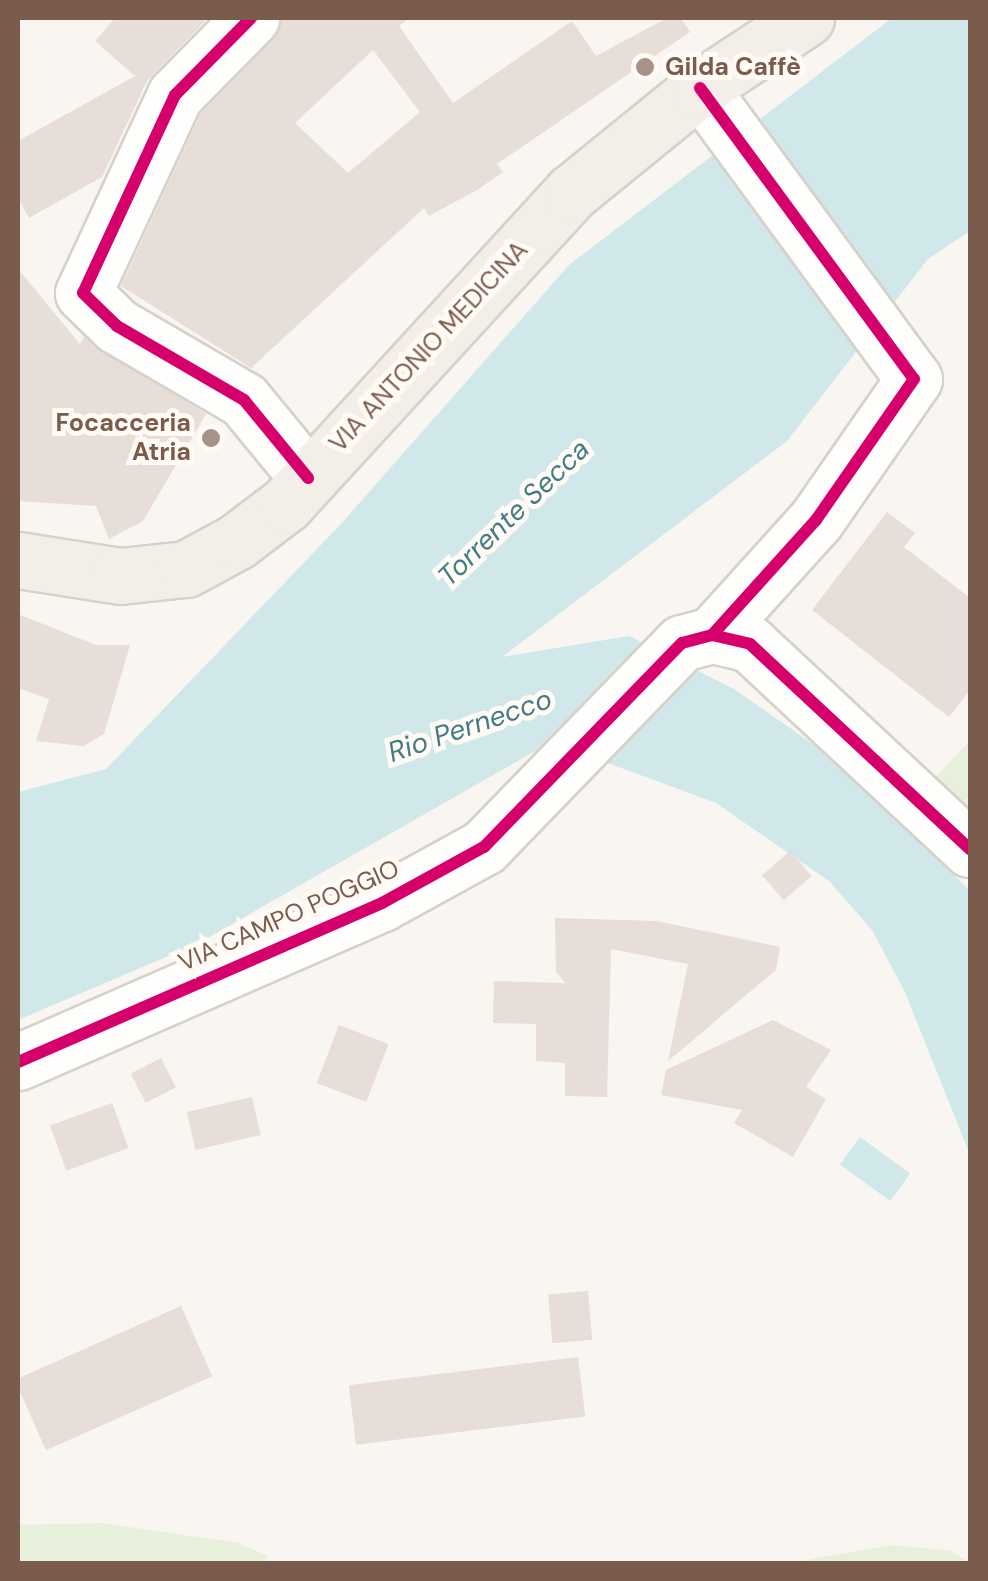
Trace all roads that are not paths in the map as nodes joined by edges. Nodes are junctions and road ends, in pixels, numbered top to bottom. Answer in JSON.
{"nodes":[{"id":1,"x":251,"y":18,"type":"edge"},
{"id":2,"x":806,"y":18,"type":"edge"},
{"id":3,"x":708,"y":97,"type":"junction"},
{"id":4,"x":308,"y":478,"type":"junction"},
{"id":5,"x":18,"y":560,"type":"edge"},
{"id":6,"x":697,"y":639,"type":"junction"},
{"id":7,"x":970,"y":849,"type":"edge"},
{"id":8,"x":18,"y":1062,"type":"edge"}],
"edges":[{"from":1,"to":4,"type":"street"},
{"from":2,"to":3,"type":"main road","name":"VIA ANTONIO MEDICINA"},
{"from":3,"to":4,"type":"main road","name":"VIA ANTONIO MEDICINA"},
{"from":3,"to":6,"type":"street","name":"VIA CAMPO POGGIO"},
{"from":4,"to":5,"type":"main road","name":"VIA ANTONIO MEDICINA"},
{"from":6,"to":7,"type":"street"},
{"from":6,"to":8,"type":"street","name":"VIA CAMPO POGGIO"}]}
